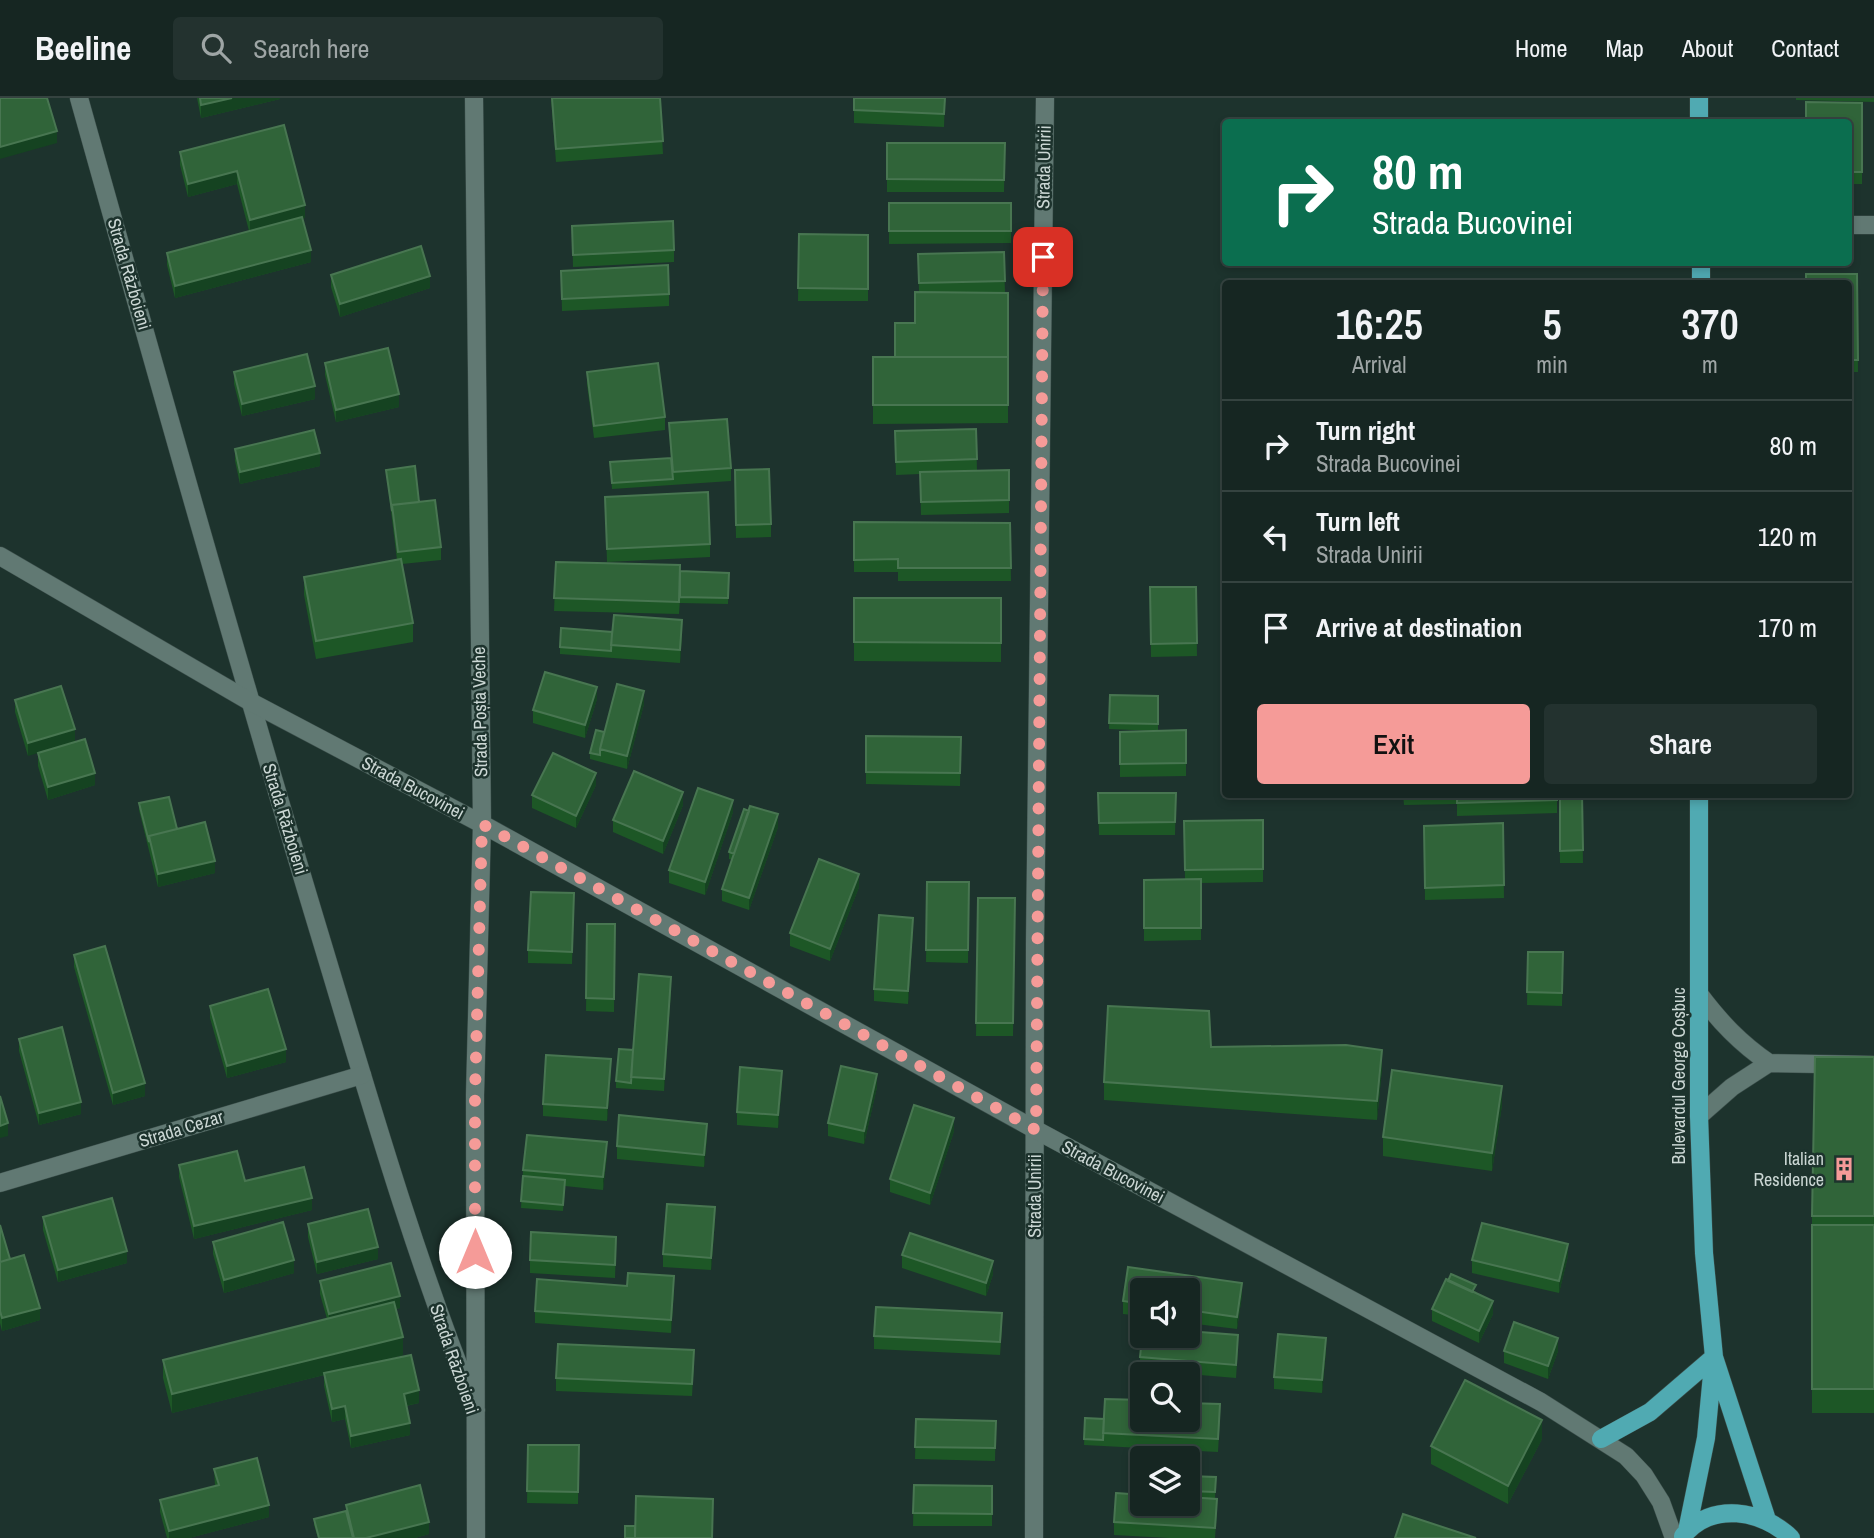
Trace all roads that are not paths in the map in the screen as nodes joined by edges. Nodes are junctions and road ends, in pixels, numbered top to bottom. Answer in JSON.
{"nodes":[{"id":1,"x":79,"y":98,"type":"edge"},
{"id":2,"x":474,"y":98,"type":"edge"},
{"id":3,"x":1045,"y":98,"type":"edge"},
{"id":4,"x":1699,"y":98,"type":"edge"},
{"id":5,"x":1699,"y":119,"type":"edge"},
{"id":6,"x":1852,"y":225,"type":"edge"},
{"id":7,"x":1874,"y":225,"type":"edge"},
{"id":8,"x":0,"y":556,"type":"edge"},
{"id":9,"x":249,"y":701,"type":"junction"},
{"id":10,"x":1699,"y":798,"type":"edge"},
{"id":11,"x":482,"y":824,"type":"junction"},
{"id":12,"x":1699,"y":994,"type":"junction"},
{"id":13,"x":1769,"y":1063,"type":"junction"},
{"id":14,"x":1874,"y":1065,"type":"edge"},
{"id":15,"x":362,"y":1075,"type":"junction"},
{"id":16,"x":1699,"y":1116,"type":"junction"},
{"id":17,"x":1036,"y":1130,"type":"junction"},
{"id":18,"x":0,"y":1183,"type":"edge"},
{"id":19,"x":1714,"y":1357,"type":"junction"},
{"id":20,"x":476,"y":1410,"type":"junction"},
{"id":21,"x":1601,"y":1439,"type":"junction"},
{"id":22,"x":1767,"y":1520,"type":"junction"},
{"id":23,"x":1681,"y":1536,"type":"edge"},
{"id":24,"x":476,"y":1538,"type":"edge"},
{"id":25,"x":1034,"y":1538,"type":"edge"},
{"id":26,"x":1791,"y":1538,"type":"edge"}],
"edges":[{"from":1,"to":9,"type":"street","name":"Strada Războieni"},
{"from":2,"to":11,"type":"street","name":"Strada Poșta Veche"},
{"from":3,"to":17,"type":"street","name":"Strada Unirii"},
{"from":4,"to":5,"type":"main road"},
{"from":6,"to":7,"type":"street"},
{"from":8,"to":9,"type":"street","name":"Strada Bucovinei"},
{"from":9,"to":11,"type":"street","name":"Strada Bucovinei"},
{"from":9,"to":15,"type":"street","name":"Strada Războieni"},
{"from":10,"to":12,"type":"main road","name":"Bulevardul George Coșbuc"},
{"from":11,"to":17,"type":"street","name":"Strada Bucovinei"},
{"from":11,"to":20,"type":"street","name":"Strada Poșta Veche"},
{"from":12,"to":13,"type":"street"},
{"from":12,"to":16,"type":"main road","name":"Bulevardul George Coșbuc"},
{"from":13,"to":14,"type":"street"},
{"from":13,"to":16,"type":"street"},
{"from":15,"to":18,"type":"street","name":"Strada Cezar"},
{"from":15,"to":20,"type":"street","name":"Strada Războieni"},
{"from":16,"to":19,"type":"main road","name":"Bulevardul George Coșbuc"},
{"from":17,"to":21,"type":"street","name":"Strada Bucovinei"},
{"from":17,"to":25,"type":"street","name":"Strada Unirii"},
{"from":19,"to":21,"type":"main road"},
{"from":19,"to":22,"type":"main road","name":"Bulevardul George Coșbuc"},
{"from":19,"to":23,"type":"main road","name":"Bulevardul George Coșbuc"},
{"from":20,"to":24,"type":"street","name":"Strada Războieni"},
{"from":21,"to":23,"type":"street","name":"Strada Bucovinei"},
{"from":22,"to":23,"type":"main road"},
{"from":22,"to":26,"type":"main road"}]}
